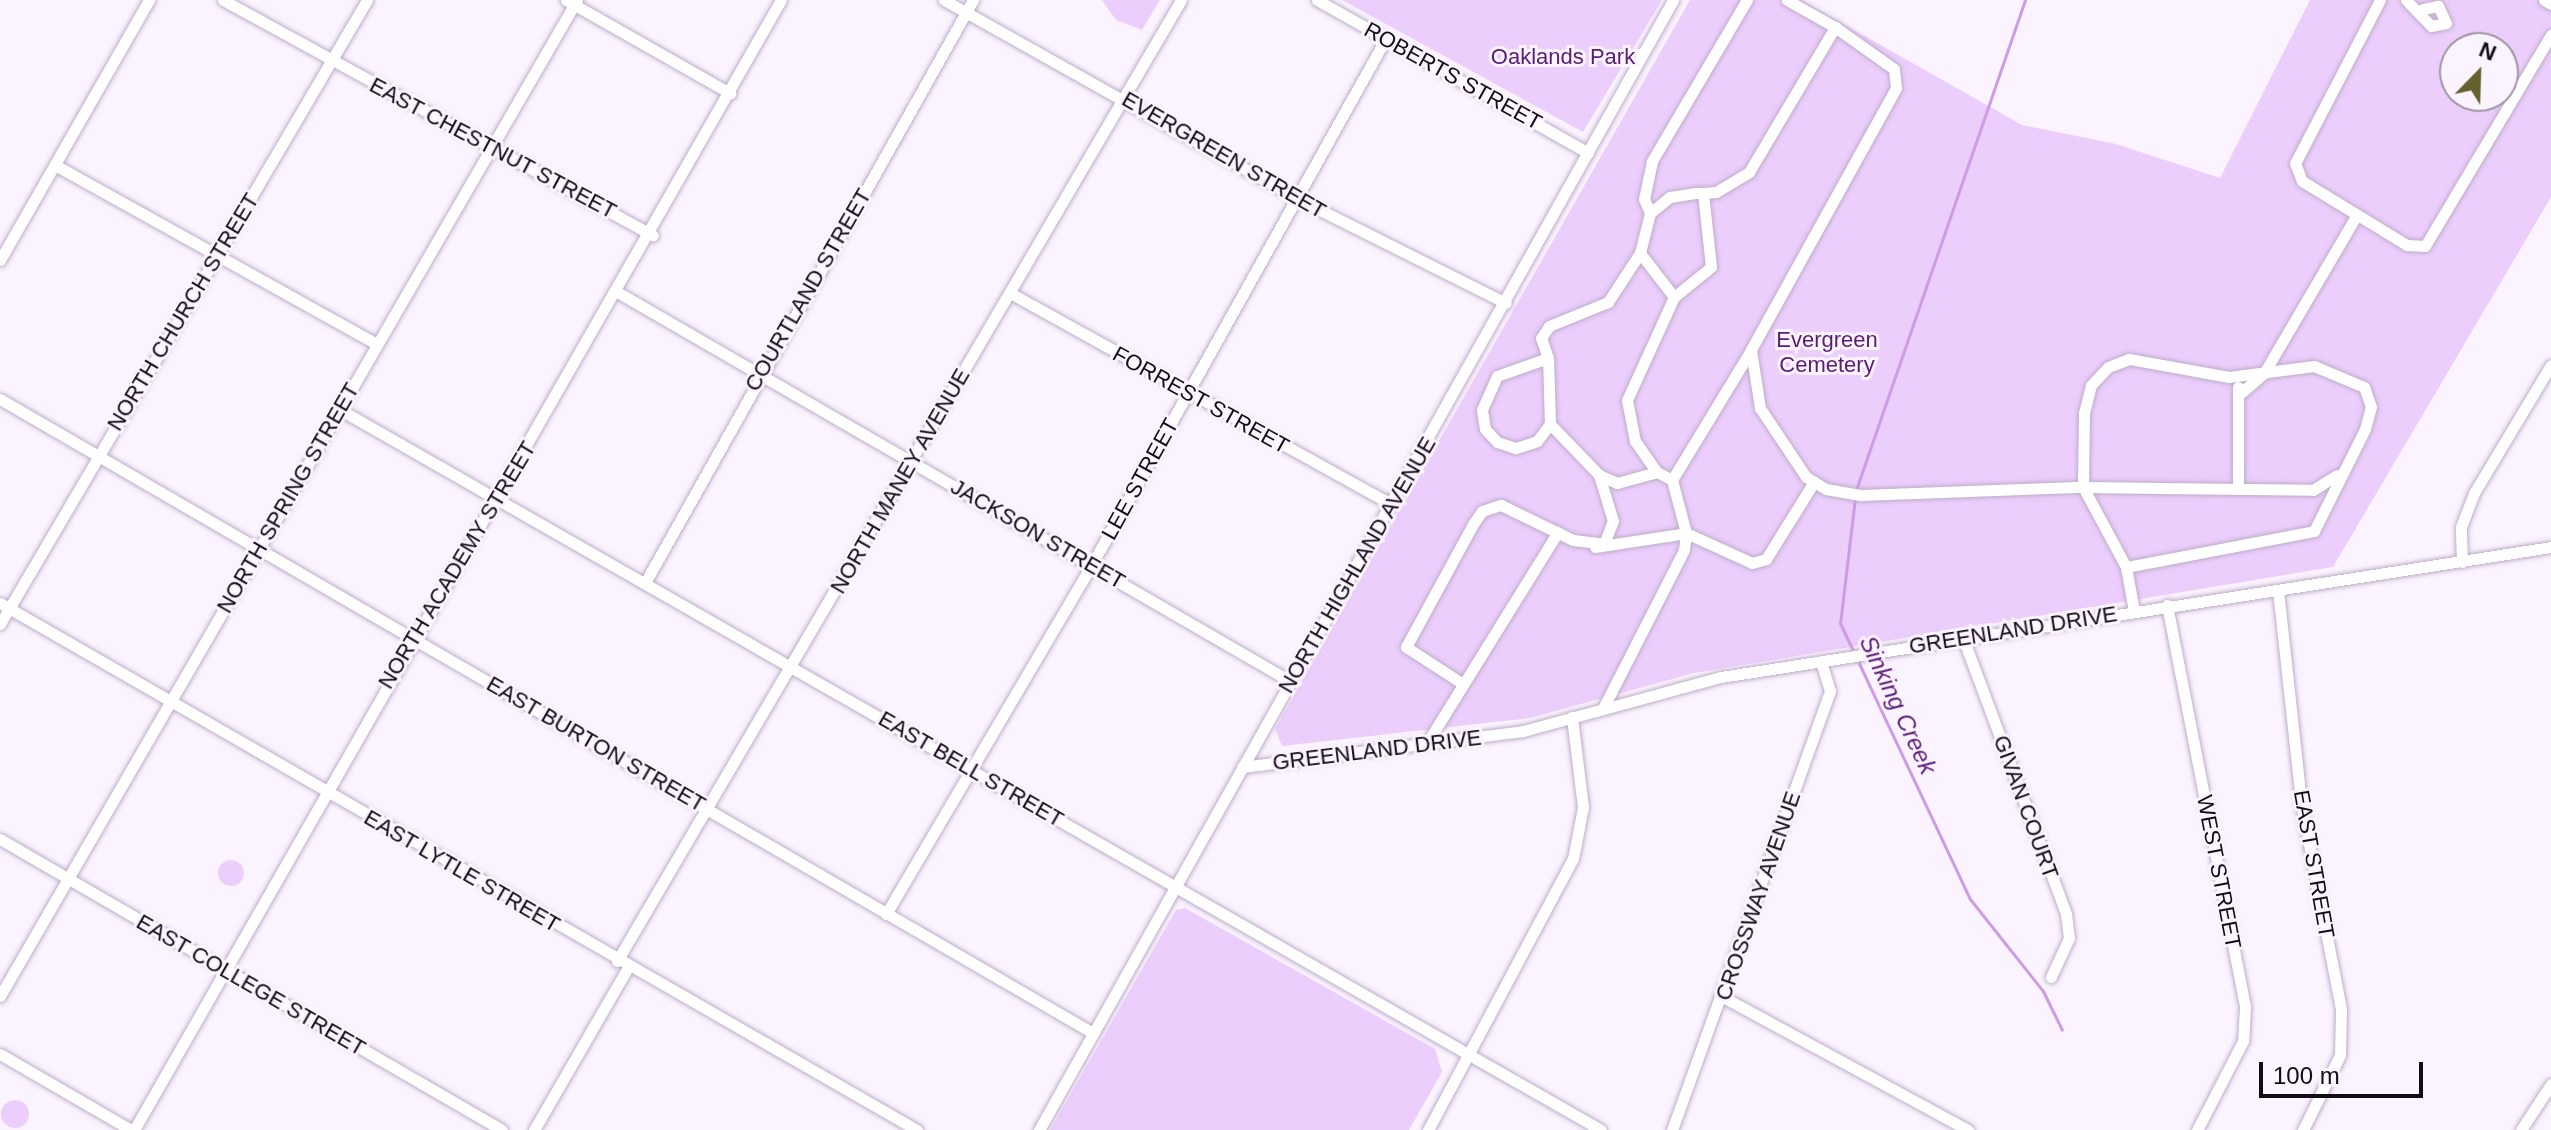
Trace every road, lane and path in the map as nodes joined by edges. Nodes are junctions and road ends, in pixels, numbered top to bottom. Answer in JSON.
{"nodes":[{"id":1,"x":149,"y":0,"type":"edge"},
{"id":2,"x":223,"y":0,"type":"edge"},
{"id":3,"x":367,"y":0,"type":"edge"},
{"id":4,"x":781,"y":0,"type":"edge"},
{"id":5,"x":944,"y":0,"type":"edge"},
{"id":6,"x":973,"y":0,"type":"edge"},
{"id":7,"x":1181,"y":0,"type":"edge"},
{"id":8,"x":1317,"y":0,"type":"edge"},
{"id":9,"x":1673,"y":0,"type":"edge"},
{"id":10,"x":1747,"y":0,"type":"edge"},
{"id":11,"x":1787,"y":0,"type":"edge"},
{"id":12,"x":2380,"y":0,"type":"edge"},
{"id":13,"x":2406,"y":0,"type":"edge"},
{"id":14,"x":2544,"y":0,"type":"edge"},
{"id":15,"x":572,"y":2,"type":"edge"},
{"id":16,"x":2551,"y":4,"type":"edge"},
{"id":17,"x":2422,"y":9,"type":"dead end"},
{"id":18,"x":965,"y":12,"type":"junction"},
{"id":19,"x":1835,"y":27,"type":"junction"},
{"id":20,"x":2551,"y":35,"type":"edge"},
{"id":21,"x":1385,"y":40,"type":"junction"},
{"id":22,"x":333,"y":61,"type":"junction"},
{"id":23,"x":730,"y":93,"type":"junction"},
{"id":24,"x":1122,"y":97,"type":"junction"},
{"id":25,"x":492,"y":151,"type":"junction"},
{"id":26,"x":1588,"y":153,"type":"junction"},
{"id":27,"x":55,"y":165,"type":"junction"},
{"id":28,"x":1703,"y":193,"type":"junction"},
{"id":29,"x":1300,"y":200,"type":"junction"},
{"id":30,"x":1650,"y":213,"type":"junction"},
{"id":31,"x":2355,"y":218,"type":"junction"},
{"id":32,"x":653,"y":235,"type":"junction"},
{"id":33,"x":1640,"y":253,"type":"junction"},
{"id":34,"x":216,"y":254,"type":"junction"},
{"id":35,"x":0,"y":260,"type":"edge"},
{"id":36,"x":619,"y":293,"type":"junction"},
{"id":37,"x":1012,"y":294,"type":"junction"},
{"id":38,"x":1674,"y":297,"type":"junction"},
{"id":39,"x":1506,"y":303,"type":"junction"},
{"id":40,"x":377,"y":344,"type":"junction"},
{"id":41,"x":1751,"y":350,"type":"junction"},
{"id":42,"x":1548,"y":358,"type":"junction"},
{"id":43,"x":2551,"y":365,"type":"edge"},
{"id":44,"x":758,"y":373,"type":"junction"},
{"id":45,"x":2264,"y":373,"type":"junction"},
{"id":46,"x":2229,"y":377,"type":"junction"},
{"id":47,"x":2242,"y":392,"type":"junction"},
{"id":48,"x":1187,"y":393,"type":"junction"},
{"id":49,"x":0,"y":399,"type":"edge"},
{"id":50,"x":339,"y":409,"type":"junction"},
{"id":51,"x":1550,"y":424,"type":"junction"},
{"id":52,"x":99,"y":456,"type":"junction"},
{"id":53,"x":910,"y":460,"type":"junction"},
{"id":54,"x":1657,"y":472,"type":"junction"},
{"id":55,"x":1599,"y":475,"type":"junction"},
{"id":56,"x":2337,"y":475,"type":"junction"},
{"id":57,"x":1672,"y":480,"type":"junction"},
{"id":58,"x":1814,"y":482,"type":"junction"},
{"id":59,"x":1617,"y":483,"type":"junction"},
{"id":60,"x":2083,"y":487,"type":"junction"},
{"id":61,"x":2238,"y":489,"type":"junction"},
{"id":62,"x":2313,"y":490,"type":"junction"},
{"id":63,"x":1609,"y":495,"type":"junction"},
{"id":64,"x":496,"y":498,"type":"junction"},
{"id":65,"x":1392,"y":505,"type":"junction"},
{"id":66,"x":2323,"y":514,"type":"junction"},
{"id":67,"x":1558,"y":532,"type":"junction"},
{"id":68,"x":1686,"y":533,"type":"junction"},
{"id":69,"x":1595,"y":546,"type":"junction"},
{"id":70,"x":2551,"y":547,"type":"edge"},
{"id":71,"x":258,"y":550,"type":"junction"},
{"id":72,"x":2462,"y":562,"type":"junction"},
{"id":73,"x":1091,"y":566,"type":"junction"},
{"id":74,"x":2126,"y":567,"type":"junction"},
{"id":75,"x":646,"y":581,"type":"junction"},
{"id":76,"x":2278,"y":590,"type":"junction"},
{"id":77,"x":2167,"y":605,"type":"junction"},
{"id":78,"x":5,"y":606,"type":"edge"},
{"id":79,"x":2134,"y":611,"type":"junction"},
{"id":80,"x":0,"y":624,"type":"edge"},
{"id":81,"x":1963,"y":638,"type":"junction"},
{"id":82,"x":412,"y":639,"type":"junction"},
{"id":83,"x":1821,"y":661,"type":"junction"},
{"id":84,"x":794,"y":666,"type":"junction"},
{"id":85,"x":1290,"y":681,"type":"junction"},
{"id":86,"x":1463,"y":684,"type":"junction"},
{"id":87,"x":170,"y":703,"type":"junction"},
{"id":88,"x":1603,"y":708,"type":"junction"},
{"id":89,"x":1572,"y":717,"type":"junction"},
{"id":90,"x":1427,"y":743,"type":"junction"},
{"id":91,"x":1242,"y":767,"type":"junction"},
{"id":92,"x":970,"y":769,"type":"junction"},
{"id":93,"x":326,"y":792,"type":"junction"},
{"id":94,"x":708,"y":808,"type":"junction"},
{"id":95,"x":0,"y":839,"type":"edge"},
{"id":96,"x":68,"y":880,"type":"junction"},
{"id":97,"x":1175,"y":888,"type":"junction"},
{"id":98,"x":886,"y":914,"type":"junction"},
{"id":99,"x":622,"y":964,"type":"junction"},
{"id":100,"x":225,"y":971,"type":"junction"},
{"id":101,"x":2051,"y":977,"type":"dead end"},
{"id":102,"x":0,"y":996,"type":"edge"},
{"id":103,"x":1723,"y":997,"type":"junction"},
{"id":104,"x":1093,"y":1033,"type":"junction"},
{"id":105,"x":0,"y":1054,"type":"edge"},
{"id":106,"x":1471,"y":1058,"type":"junction"},
{"id":107,"x":2551,"y":1084,"type":"edge"},
{"id":108,"x":133,"y":1130,"type":"edge"},
{"id":109,"x":502,"y":1130,"type":"edge"},
{"id":110,"x":534,"y":1130,"type":"edge"},
{"id":111,"x":917,"y":1130,"type":"edge"},
{"id":112,"x":1039,"y":1130,"type":"edge"},
{"id":113,"x":1428,"y":1130,"type":"edge"},
{"id":114,"x":1601,"y":1130,"type":"edge"},
{"id":115,"x":1672,"y":1130,"type":"edge"},
{"id":116,"x":1968,"y":1130,"type":"edge"},
{"id":117,"x":2197,"y":1130,"type":"edge"},
{"id":118,"x":2303,"y":1130,"type":"edge"},
{"id":119,"x":2521,"y":1130,"type":"edge"}],
"edges":[{"from":1,"to":27,"type":"street"},
{"from":2,"to":22,"type":"street","name":"EAST CHESTNUT STREET"},
{"from":3,"to":22,"type":"street","name":"NORTH CHURCH STREET"},
{"from":4,"to":23,"type":"street","name":"NORTH ACADEMY STREET"},
{"from":5,"to":18,"type":"street","name":"EVERGREEN STREET"},
{"from":6,"to":18,"type":"street","name":"COURTLAND STREET"},
{"from":7,"to":24,"type":"street","name":"NORTH MANEY AVENUE"},
{"from":8,"to":21,"type":"street","name":"ROBERTS STREET"},
{"from":9,"to":26,"type":"street","name":"NORTH HIGHLAND AVENUE"},
{"from":10,"to":30,"type":"street"},
{"from":11,"to":19,"type":"street"},
{"from":12,"to":31,"type":"street"},
{"from":13,"to":17,"type":"street"},
{"from":14,"to":16,"type":"street"},
{"from":15,"to":23,"type":"street"},
{"from":15,"to":25,"type":"street","name":"NORTH SPRING STREET"},
{"from":18,"to":24,"type":"street","name":"EVERGREEN STREET"},
{"from":18,"to":44,"type":"street","name":"COURTLAND STREET"},
{"from":19,"to":28,"type":"street"},
{"from":19,"to":41,"type":"street"},
{"from":20,"to":31,"type":"street"},
{"from":21,"to":26,"type":"street","name":"ROBERTS STREET"},
{"from":21,"to":29,"type":"street","name":"LEE STREET"},
{"from":22,"to":25,"type":"street","name":"EAST CHESTNUT STREET"},
{"from":22,"to":34,"type":"street","name":"NORTH CHURCH STREET"},
{"from":23,"to":32,"type":"street","name":"NORTH ACADEMY STREET"},
{"from":24,"to":29,"type":"street","name":"EVERGREEN STREET"},
{"from":24,"to":37,"type":"street","name":"NORTH MANEY AVENUE"},
{"from":25,"to":32,"type":"street","name":"EAST CHESTNUT STREET"},
{"from":25,"to":40,"type":"street","name":"NORTH SPRING STREET"},
{"from":26,"to":39,"type":"street","name":"NORTH HIGHLAND AVENUE"},
{"from":27,"to":34,"type":"street"},
{"from":27,"to":35,"type":"street"},
{"from":28,"to":30,"type":"street"},
{"from":28,"to":38,"type":"street"},
{"from":29,"to":39,"type":"street","name":"EVERGREEN STREET"},
{"from":29,"to":48,"type":"street","name":"LEE STREET"},
{"from":30,"to":33,"type":"street"},
{"from":31,"to":45,"type":"street"},
{"from":32,"to":36,"type":"street","name":"NORTH ACADEMY STREET"},
{"from":33,"to":38,"type":"street"},
{"from":33,"to":42,"type":"street"},
{"from":34,"to":40,"type":"street"},
{"from":34,"to":52,"type":"street","name":"NORTH CHURCH STREET"},
{"from":36,"to":44,"type":"street","name":"JACKSON STREET"},
{"from":36,"to":64,"type":"street","name":"NORTH ACADEMY STREET"},
{"from":37,"to":48,"type":"street","name":"FORREST STREET"},
{"from":37,"to":53,"type":"street","name":"NORTH MANEY AVENUE"},
{"from":38,"to":54,"type":"street"},
{"from":39,"to":65,"type":"street","name":"NORTH HIGHLAND AVENUE"},
{"from":40,"to":50,"type":"street","name":"NORTH SPRING STREET"},
{"from":41,"to":57,"type":"street"},
{"from":41,"to":58,"type":"street"},
{"from":42,"to":51,"type":"street"},
{"from":42,"to":51,"type":"street"},
{"from":43,"to":72,"type":"street"},
{"from":44,"to":53,"type":"street","name":"JACKSON STREET"},
{"from":44,"to":75,"type":"street","name":"COURTLAND STREET"},
{"from":45,"to":46,"type":"street"},
{"from":45,"to":47,"type":"street"},
{"from":45,"to":56,"type":"street"},
{"from":46,"to":47,"type":"street"},
{"from":46,"to":60,"type":"street"},
{"from":47,"to":61,"type":"street"},
{"from":48,"to":65,"type":"street","name":"FORREST STREET"},
{"from":48,"to":73,"type":"street","name":"LEE STREET"},
{"from":49,"to":52,"type":"street","name":"EAST BURTON STREET"},
{"from":50,"to":64,"type":"street","name":"EAST BELL STREET"},
{"from":50,"to":71,"type":"street","name":"NORTH SPRING STREET"},
{"from":51,"to":55,"type":"street"},
{"from":52,"to":71,"type":"street","name":"EAST BURTON STREET"},
{"from":52,"to":78,"type":"street","name":"NORTH CHURCH STREET"},
{"from":53,"to":73,"type":"street","name":"JACKSON STREET"},
{"from":53,"to":84,"type":"street","name":"NORTH MANEY AVENUE"},
{"from":54,"to":57,"type":"street"},
{"from":54,"to":59,"type":"street"},
{"from":55,"to":59,"type":"street"},
{"from":55,"to":63,"type":"street"},
{"from":56,"to":62,"type":"street"},
{"from":56,"to":66,"type":"street"},
{"from":57,"to":68,"type":"street"},
{"from":58,"to":60,"type":"street"},
{"from":58,"to":68,"type":"street"},
{"from":59,"to":63,"type":"street"},
{"from":60,"to":61,"type":"street"},
{"from":60,"to":74,"type":"street"},
{"from":61,"to":62,"type":"street"},
{"from":62,"to":66,"type":"street"},
{"from":63,"to":69,"type":"street"},
{"from":64,"to":75,"type":"street","name":"EAST BELL STREET"},
{"from":64,"to":82,"type":"street","name":"NORTH ACADEMY STREET"},
{"from":65,"to":85,"type":"street","name":"NORTH HIGHLAND AVENUE"},
{"from":66,"to":74,"type":"street"},
{"from":67,"to":69,"type":"street"},
{"from":67,"to":86,"type":"street"},
{"from":67,"to":86,"type":"street"},
{"from":68,"to":69,"type":"street"},
{"from":68,"to":88,"type":"street"},
{"from":70,"to":72,"type":"street","name":"GREENLAND DRIVE"},
{"from":71,"to":82,"type":"street","name":"EAST BURTON STREET"},
{"from":71,"to":87,"type":"street","name":"NORTH SPRING STREET"},
{"from":72,"to":76,"type":"street","name":"GREENLAND DRIVE"},
{"from":73,"to":85,"type":"street","name":"JACKSON STREET"},
{"from":73,"to":92,"type":"street","name":"LEE STREET"},
{"from":74,"to":79,"type":"street"},
{"from":75,"to":84,"type":"street","name":"EAST BELL STREET"},
{"from":76,"to":77,"type":"street","name":"GREENLAND DRIVE"},
{"from":76,"to":118,"type":"street","name":"EAST STREET"},
{"from":77,"to":79,"type":"street","name":"GREENLAND DRIVE"},
{"from":77,"to":117,"type":"street","name":"WEST STREET"},
{"from":78,"to":80,"type":"street","name":"NORTH CHURCH STREET"},
{"from":78,"to":87,"type":"street","name":"EAST LYTLE STREET"},
{"from":79,"to":81,"type":"street","name":"GREENLAND DRIVE"},
{"from":81,"to":83,"type":"street","name":"GREENLAND DRIVE"},
{"from":81,"to":101,"type":"street","name":"GIVAN COURT"},
{"from":82,"to":93,"type":"street","name":"NORTH ACADEMY STREET"},
{"from":82,"to":94,"type":"street","name":"EAST BURTON STREET"},
{"from":83,"to":88,"type":"street","name":"GREENLAND DRIVE"},
{"from":83,"to":103,"type":"street","name":"CROSSWAY AVENUE"},
{"from":84,"to":92,"type":"street","name":"EAST BELL STREET"},
{"from":84,"to":94,"type":"street","name":"NORTH MANEY AVENUE"},
{"from":85,"to":91,"type":"street","name":"NORTH HIGHLAND AVENUE"},
{"from":86,"to":90,"type":"street"},
{"from":87,"to":93,"type":"street","name":"EAST LYTLE STREET"},
{"from":87,"to":96,"type":"street","name":"NORTH SPRING STREET"},
{"from":88,"to":89,"type":"street","name":"GREENLAND DRIVE"},
{"from":89,"to":90,"type":"street","name":"GREENLAND DRIVE"},
{"from":89,"to":106,"type":"street"},
{"from":90,"to":91,"type":"street","name":"GREENLAND DRIVE"},
{"from":91,"to":97,"type":"street","name":"NORTH HIGHLAND AVENUE"},
{"from":92,"to":97,"type":"street","name":"EAST BELL STREET"},
{"from":92,"to":98,"type":"street","name":"LEE STREET"},
{"from":93,"to":99,"type":"street","name":"EAST LYTLE STREET"},
{"from":93,"to":100,"type":"street","name":"NORTH ACADEMY STREET"},
{"from":94,"to":98,"type":"street","name":"EAST BURTON STREET"},
{"from":94,"to":99,"type":"street","name":"NORTH MANEY AVENUE"},
{"from":95,"to":96,"type":"street","name":"EAST COLLEGE STREET"},
{"from":96,"to":100,"type":"street","name":"EAST COLLEGE STREET"},
{"from":96,"to":102,"type":"street","name":"NORTH SPRING STREET"},
{"from":97,"to":104,"type":"street","name":"NORTH HIGHLAND AVENUE"},
{"from":97,"to":106,"type":"street","name":"EAST BELL STREET"},
{"from":98,"to":104,"type":"street","name":"EAST BURTON STREET"},
{"from":99,"to":110,"type":"street","name":"NORTH MANEY AVENUE"},
{"from":99,"to":111,"type":"street","name":"EAST LYTLE STREET"},
{"from":100,"to":108,"type":"street","name":"NORTH ACADEMY STREET"},
{"from":100,"to":109,"type":"street","name":"EAST COLLEGE STREET"},
{"from":103,"to":115,"type":"street","name":"CROSSWAY AVENUE"},
{"from":103,"to":116,"type":"street"},
{"from":104,"to":112,"type":"street","name":"NORTH HIGHLAND AVENUE"},
{"from":105,"to":108,"type":"street"},
{"from":106,"to":113,"type":"street"},
{"from":106,"to":114,"type":"street","name":"EAST BELL STREET"},
{"from":107,"to":119,"type":"street"}]}
